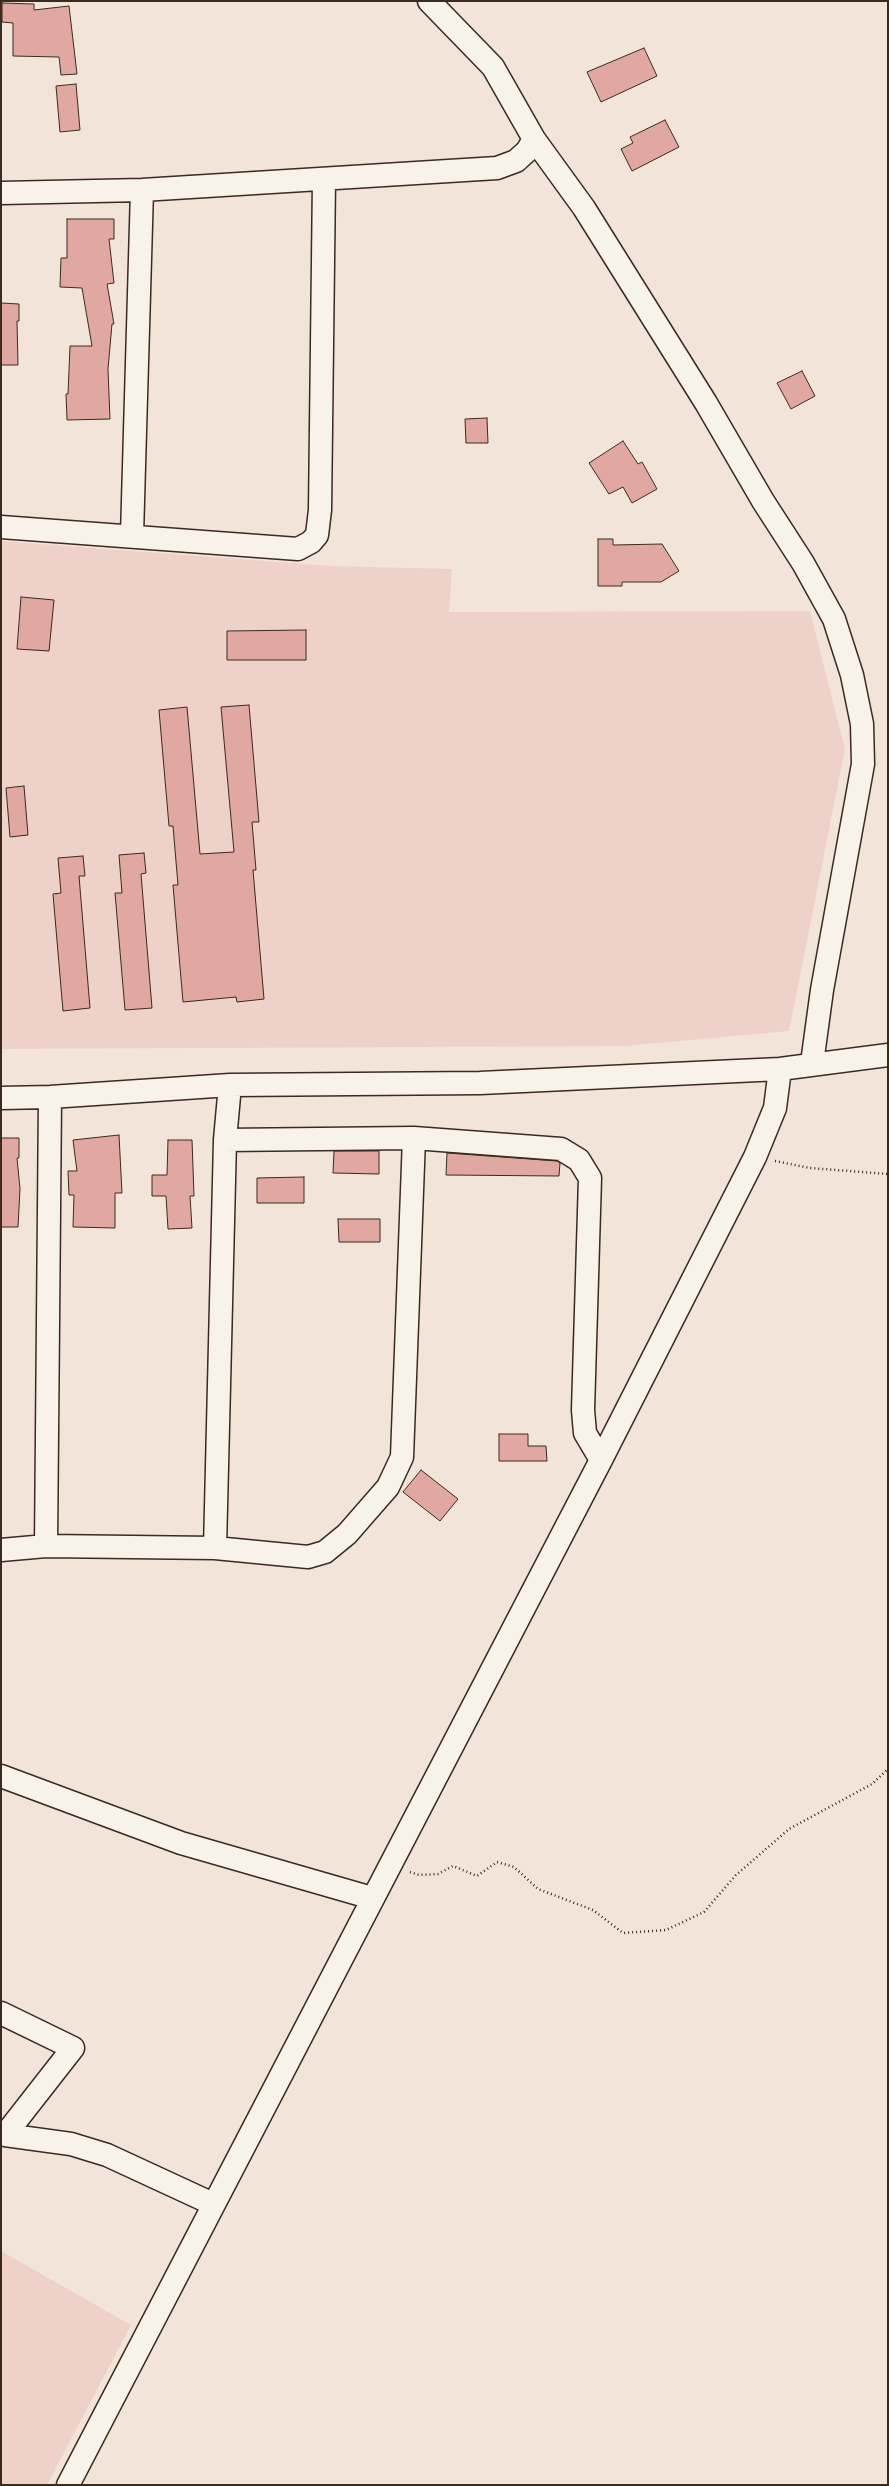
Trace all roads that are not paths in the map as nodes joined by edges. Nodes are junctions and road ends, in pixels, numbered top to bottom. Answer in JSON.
{"nodes":[{"id":1,"x":429,"y":1,"type":"edge"},
{"id":2,"x":534,"y":139,"type":"junction"},
{"id":3,"x":324,"y":178,"type":"junction"},
{"id":4,"x":142,"y":190,"type":"junction"},
{"id":5,"x":1,"y":193,"type":"edge"},
{"id":6,"x":1,"y":527,"type":"edge"},
{"id":7,"x":132,"y":535,"type":"junction"},
{"id":8,"x":888,"y":1055,"type":"edge"},
{"id":9,"x":812,"y":1063,"type":"junction"},
{"id":10,"x":780,"y":1069,"type":"junction"},
{"id":11,"x":230,"y":1085,"type":"junction"},
{"id":12,"x":50,"y":1097,"type":"junction"},
{"id":13,"x":1,"y":1098,"type":"edge"},
{"id":14,"x":414,"y":1138,"type":"junction"},
{"id":15,"x":225,"y":1140,"type":"junction"},
{"id":16,"x":601,"y":1460,"type":"junction"},
{"id":17,"x":46,"y":1546,"type":"junction"},
{"id":18,"x":215,"y":1548,"type":"junction"},
{"id":19,"x":1,"y":1550,"type":"edge"},
{"id":20,"x":1,"y":1776,"type":"edge"},
{"id":21,"x":372,"y":1898,"type":"junction"},
{"id":22,"x":1,"y":2013,"type":"edge"},
{"id":23,"x":3,"y":2134,"type":"edge"},
{"id":24,"x":213,"y":2204,"type":"junction"},
{"id":25,"x":68,"y":2485,"type":"edge"}],
"edges":[{"from":1,"to":2,"type":"street"},
{"from":2,"to":3,"type":"street"},
{"from":2,"to":9,"type":"street"},
{"from":3,"to":4,"type":"street"},
{"from":3,"to":7,"type":"street"},
{"from":4,"to":5,"type":"street"},
{"from":4,"to":7,"type":"street"},
{"from":6,"to":7,"type":"street"},
{"from":8,"to":9,"type":"street"},
{"from":9,"to":10,"type":"street"},
{"from":10,"to":11,"type":"street"},
{"from":10,"to":16,"type":"street"},
{"from":11,"to":12,"type":"street"},
{"from":11,"to":15,"type":"street"},
{"from":12,"to":13,"type":"street"},
{"from":12,"to":17,"type":"street"},
{"from":14,"to":15,"type":"street"},
{"from":14,"to":16,"type":"street"},
{"from":14,"to":18,"type":"street"},
{"from":15,"to":18,"type":"street"},
{"from":16,"to":21,"type":"street"},
{"from":17,"to":18,"type":"street"},
{"from":17,"to":19,"type":"street"},
{"from":20,"to":21,"type":"street"},
{"from":21,"to":24,"type":"street"},
{"from":22,"to":23,"type":"street"},
{"from":23,"to":24,"type":"street"},
{"from":24,"to":25,"type":"street"}]}
